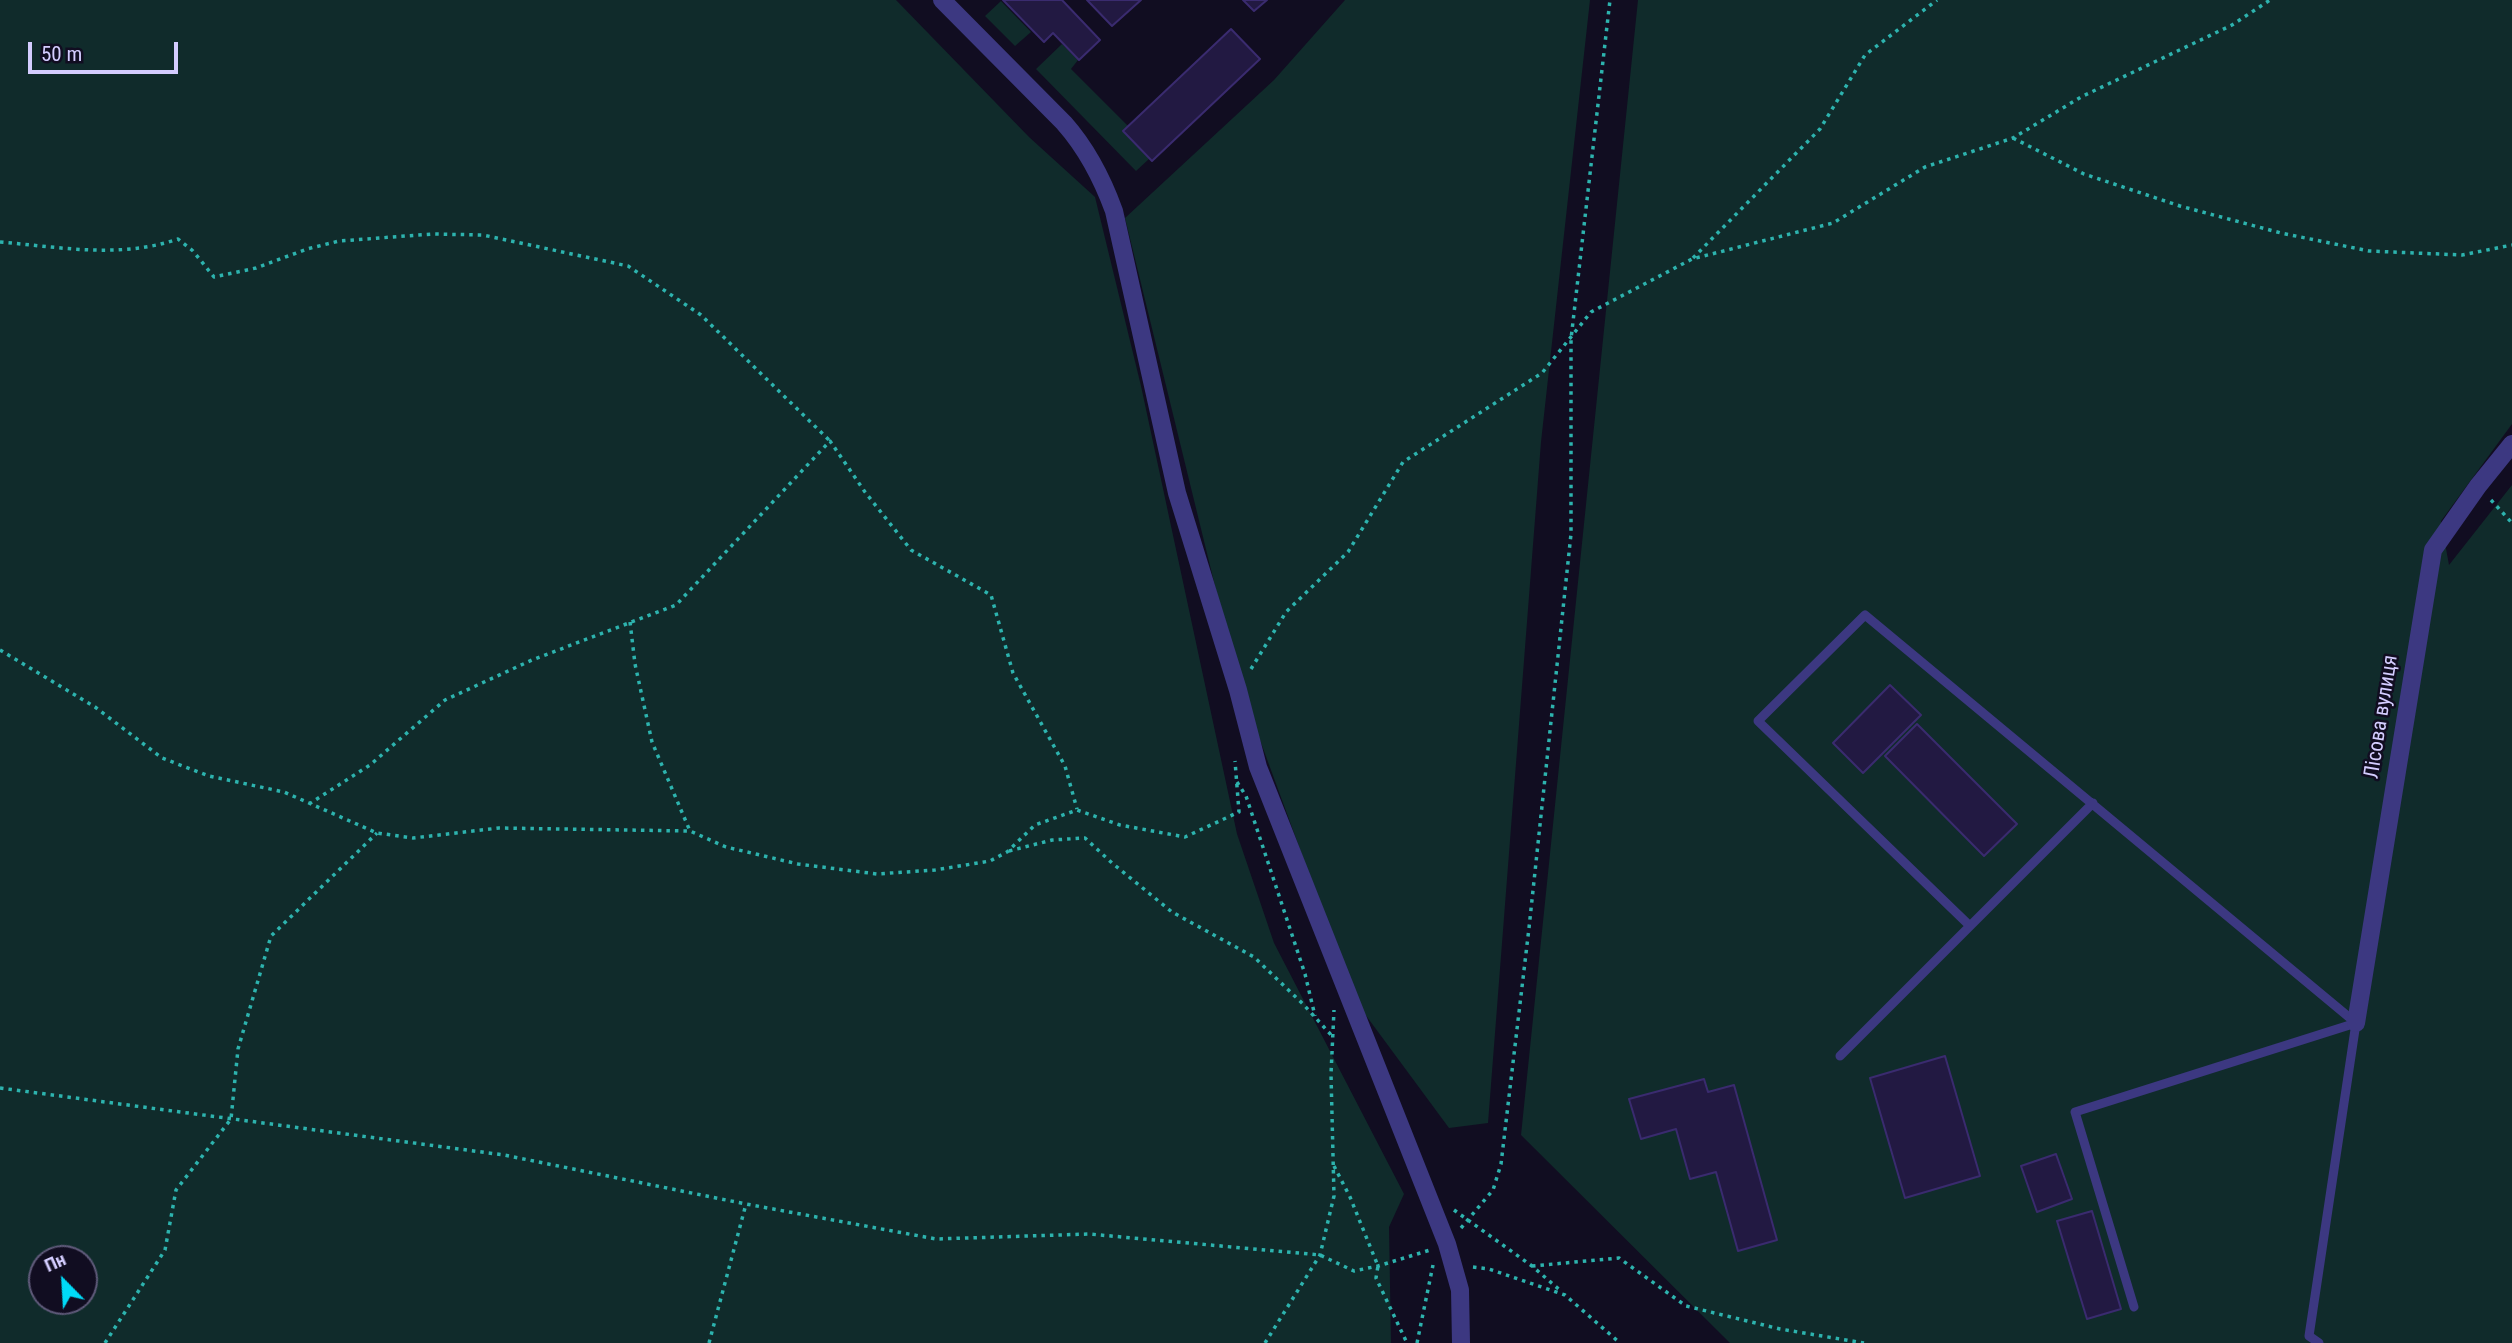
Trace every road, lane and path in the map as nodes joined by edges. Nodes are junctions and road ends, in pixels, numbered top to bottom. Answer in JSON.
{"nodes":[{"id":1,"x":942,"y":0,"type":"edge"},
{"id":2,"x":1610,"y":0,"type":"edge"},
{"id":3,"x":1937,"y":0,"type":"edge"},
{"id":4,"x":2270,"y":0,"type":"edge"},
{"id":5,"x":2013,"y":138,"type":"junction"},
{"id":6,"x":0,"y":242,"type":"edge"},
{"id":7,"x":2512,"y":245,"type":"edge"},
{"id":8,"x":1692,"y":259,"type":"junction"},
{"id":9,"x":1571,"y":339,"type":"junction"},
{"id":10,"x":830,"y":440,"type":"junction"},
{"id":11,"x":2512,"y":444,"type":"edge"},
{"id":12,"x":2478,"y":486,"type":"junction"},
{"id":13,"x":2512,"y":523,"type":"edge"},
{"id":14,"x":630,"y":622,"type":"junction"},
{"id":15,"x":0,"y":650,"type":"edge"},
{"id":16,"x":1238,"y":690,"type":"junction"},
{"id":17,"x":1235,"y":755,"type":"dead end"},
{"id":18,"x":1237,"y":782,"type":"junction"},
{"id":19,"x":2093,"y":803,"type":"junction"},
{"id":20,"x":309,"y":804,"type":"junction"},
{"id":21,"x":1077,"y":810,"type":"junction"},
{"id":22,"x":690,"y":831,"type":"junction"},
{"id":23,"x":377,"y":833,"type":"junction"},
{"id":24,"x":1007,"y":852,"type":"junction"},
{"id":25,"x":1970,"y":926,"type":"junction"},
{"id":26,"x":1334,"y":1002,"type":"dead end"},
{"id":27,"x":1316,"y":1018,"type":"junction"},
{"id":28,"x":2356,"y":1023,"type":"junction"},
{"id":29,"x":1333,"y":1037,"type":"junction"},
{"id":30,"x":1840,"y":1056,"type":"dead end"},
{"id":31,"x":0,"y":1088,"type":"edge"},
{"id":32,"x":232,"y":1119,"type":"junction"},
{"id":33,"x":1333,"y":1164,"type":"junction"},
{"id":34,"x":746,"y":1204,"type":"junction"},
{"id":35,"x":1449,"y":1206,"type":"dead end"},
{"id":36,"x":1467,"y":1220,"type":"junction"},
{"id":37,"x":1447,"y":1244,"type":"junction"},
{"id":38,"x":1320,"y":1255,"type":"junction"},
{"id":39,"x":1378,"y":1266,"type":"junction"},
{"id":40,"x":1468,"y":1266,"type":"dead end"},
{"id":41,"x":1532,"y":1266,"type":"junction"},
{"id":42,"x":1565,"y":1295,"type":"junction"},
{"id":43,"x":2134,"y":1307,"type":"dead end"},
{"id":44,"x":105,"y":1343,"type":"edge"},
{"id":45,"x":709,"y":1343,"type":"edge"},
{"id":46,"x":1265,"y":1343,"type":"edge"},
{"id":47,"x":1407,"y":1343,"type":"edge"},
{"id":48,"x":1417,"y":1343,"type":"edge"},
{"id":49,"x":1461,"y":1343,"type":"edge"},
{"id":50,"x":1620,"y":1343,"type":"edge"},
{"id":51,"x":1864,"y":1343,"type":"edge"},
{"id":52,"x":2319,"y":1343,"type":"edge"}],
"edges":[{"from":1,"to":16,"type":"street"},
{"from":2,"to":9,"type":"path"},
{"from":3,"to":8,"type":"path"},
{"from":4,"to":5,"type":"path"},
{"from":5,"to":7,"type":"path"},
{"from":5,"to":8,"type":"path"},
{"from":6,"to":10,"type":"path"},
{"from":8,"to":9,"type":"path"},
{"from":9,"to":16,"type":"path"},
{"from":9,"to":36,"type":"path"},
{"from":10,"to":14,"type":"path"},
{"from":10,"to":21,"type":"path"},
{"from":11,"to":12,"type":"street","name":"Лісова вулиця"},
{"from":12,"to":13,"type":"path"},
{"from":12,"to":28,"type":"street","name":"Лісова вулиця"},
{"from":14,"to":20,"type":"path"},
{"from":14,"to":22,"type":"path"},
{"from":15,"to":20,"type":"path"},
{"from":16,"to":37,"type":"street"},
{"from":17,"to":18,"type":"path"},
{"from":18,"to":21,"type":"path"},
{"from":18,"to":27,"type":"path"},
{"from":19,"to":25,"type":"lane"},
{"from":19,"to":25,"type":"lane"},
{"from":19,"to":28,"type":"lane"},
{"from":20,"to":23,"type":"path"},
{"from":21,"to":24,"type":"path"},
{"from":22,"to":23,"type":"path"},
{"from":22,"to":24,"type":"path"},
{"from":23,"to":32,"type":"path"},
{"from":24,"to":27,"type":"path"},
{"from":25,"to":30,"type":"lane"},
{"from":26,"to":29,"type":"path"},
{"from":27,"to":29,"type":"path"},
{"from":28,"to":43,"type":"lane"},
{"from":28,"to":52,"type":"lane"},
{"from":29,"to":33,"type":"path"},
{"from":31,"to":32,"type":"path"},
{"from":32,"to":34,"type":"path"},
{"from":32,"to":44,"type":"path"},
{"from":33,"to":38,"type":"path"},
{"from":33,"to":39,"type":"path"},
{"from":34,"to":38,"type":"path"},
{"from":34,"to":45,"type":"path"},
{"from":35,"to":36,"type":"path"},
{"from":36,"to":37,"type":"path"},
{"from":36,"to":41,"type":"path"},
{"from":37,"to":39,"type":"path"},
{"from":37,"to":48,"type":"path"},
{"from":37,"to":49,"type":"street"},
{"from":38,"to":39,"type":"path"},
{"from":38,"to":46,"type":"path"},
{"from":39,"to":47,"type":"path"},
{"from":40,"to":42,"type":"path"},
{"from":41,"to":42,"type":"path"},
{"from":41,"to":51,"type":"path"},
{"from":42,"to":50,"type":"path"}]}
